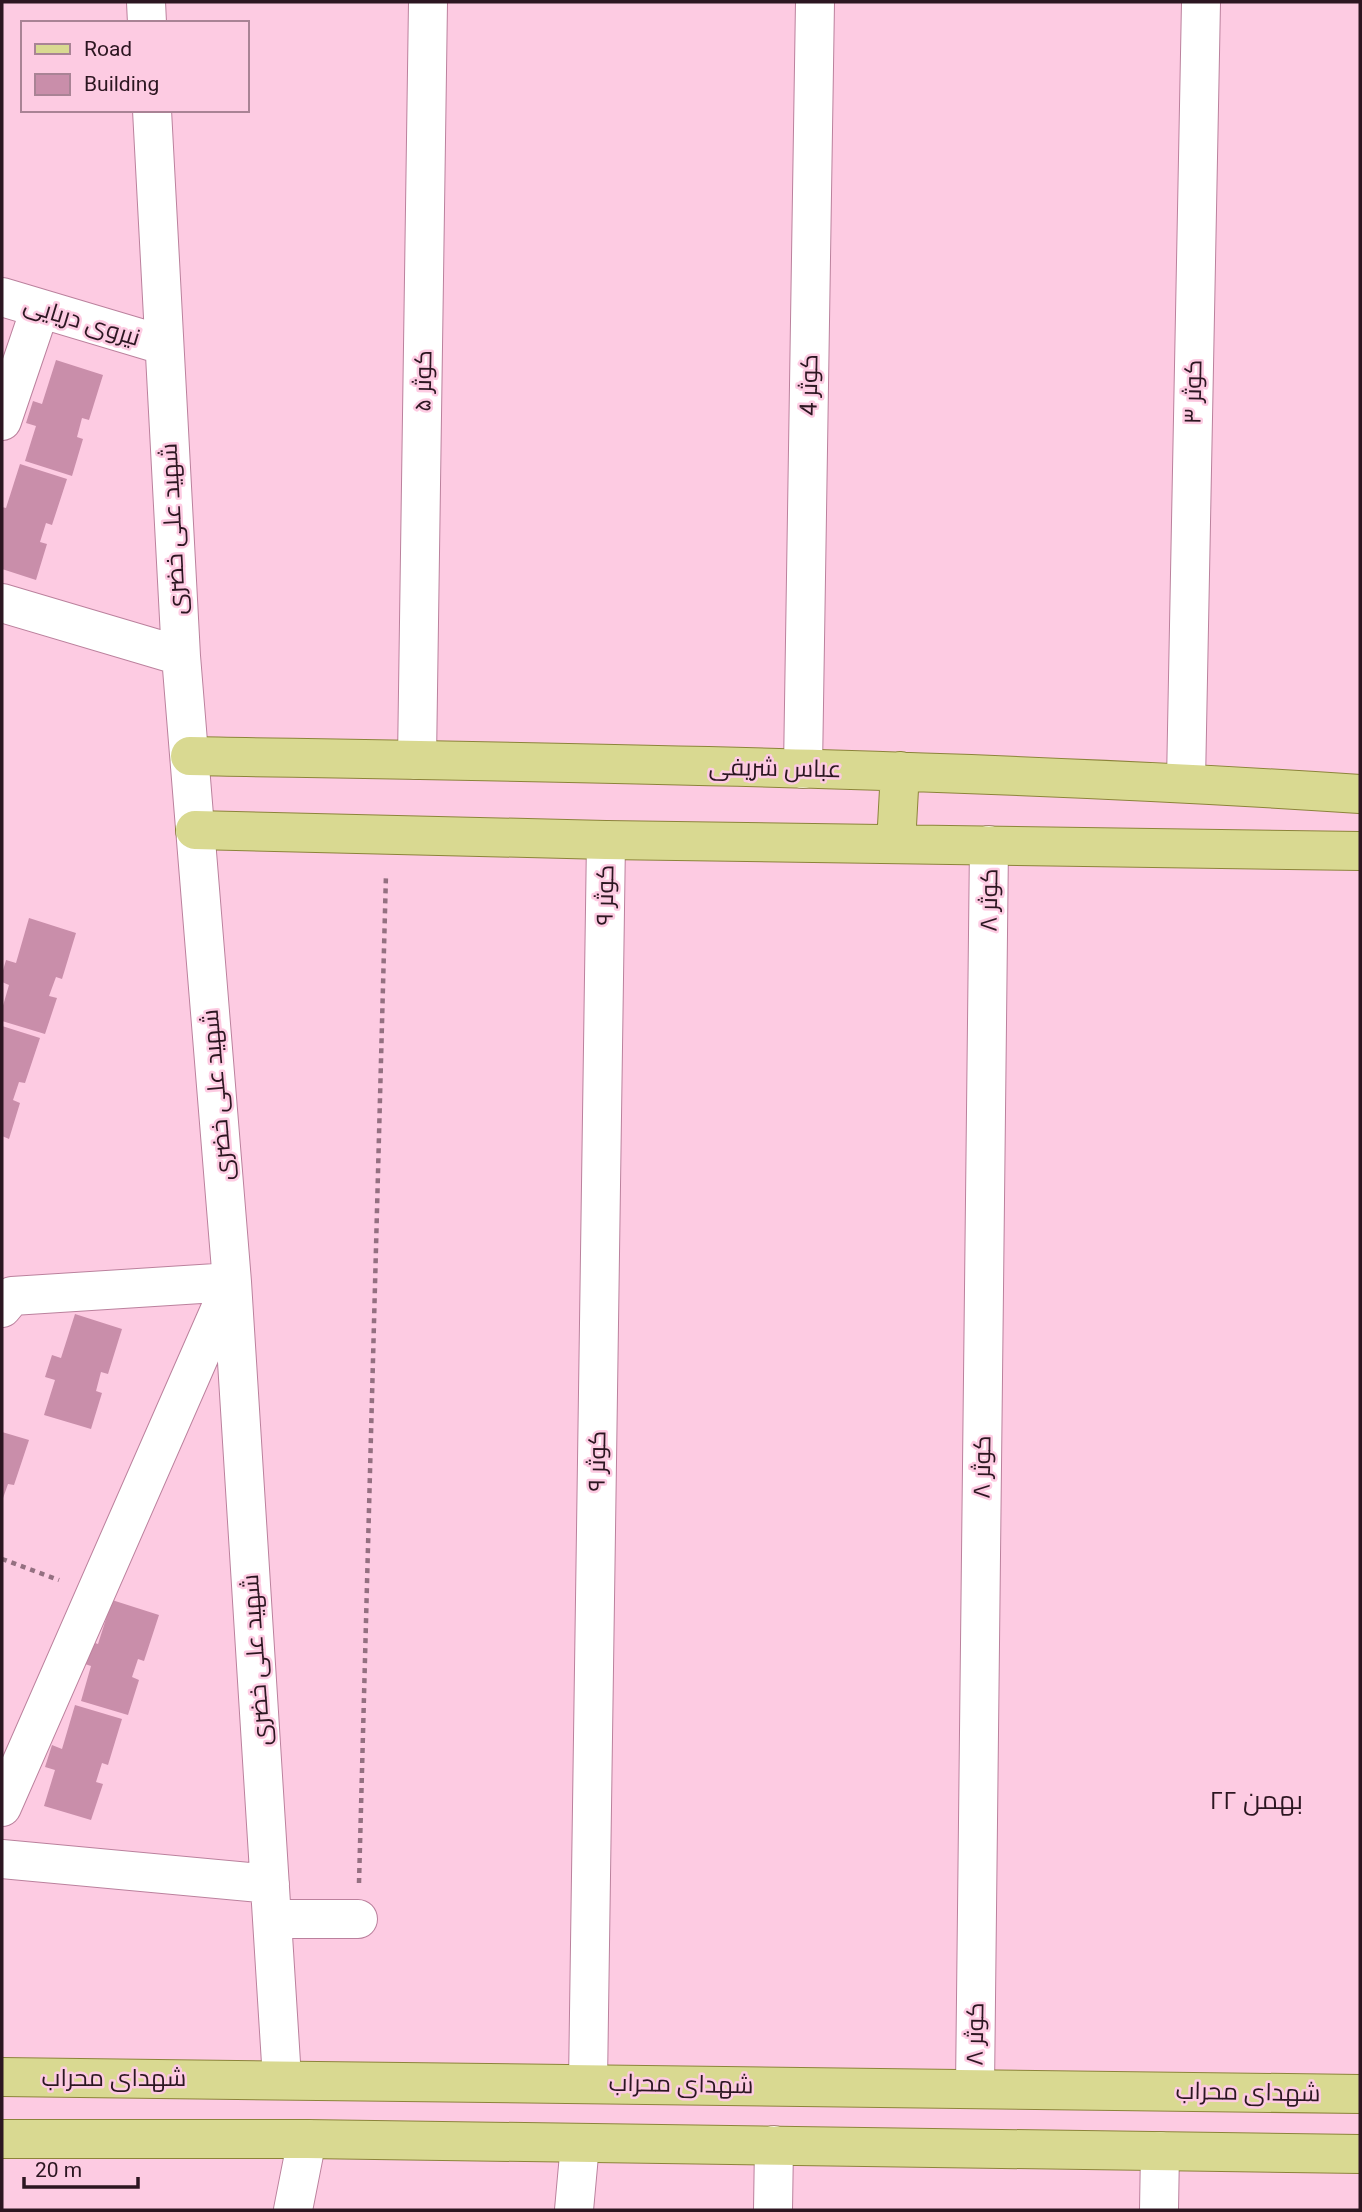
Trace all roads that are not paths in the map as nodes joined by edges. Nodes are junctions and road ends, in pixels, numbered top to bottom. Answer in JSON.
{"nodes":[{"id":1,"x":146,"y":2,"type":"edge"},
{"id":2,"x":428,"y":2,"type":"edge"},
{"id":3,"x":815,"y":2,"type":"edge"},
{"id":4,"x":1201,"y":2,"type":"edge"},
{"id":5,"x":147,"y":21,"type":"edge"},
{"id":6,"x":152,"y":112,"type":"edge"},
{"id":7,"x":2,"y":296,"type":"edge"},
{"id":8,"x":40,"y":309,"type":"junction"},
{"id":9,"x":163,"y":345,"type":"junction"},
{"id":10,"x":2,"y":421,"type":"edge"},
{"id":11,"x":2,"y":603,"type":"edge"},
{"id":12,"x":181,"y":656,"type":"junction"},
{"id":13,"x":190,"y":756,"type":"junction"},
{"id":14,"x":417,"y":760,"type":"junction"},
{"id":15,"x":803,"y":769,"type":"junction"},
{"id":16,"x":900,"y":771,"type":"junction"},
{"id":17,"x":1186,"y":782,"type":"junction"},
{"id":18,"x":1360,"y":794,"type":"edge"},
{"id":19,"x":195,"y":830,"type":"junction"},
{"id":20,"x":606,"y":840,"type":"junction"},
{"id":21,"x":896,"y":844,"type":"junction"},
{"id":22,"x":989,"y":845,"type":"junction"},
{"id":23,"x":1360,"y":851,"type":"edge"},
{"id":24,"x":232,"y":1282,"type":"junction"},
{"id":25,"x":5,"y":1299,"type":"edge"},
{"id":26,"x":2,"y":1807,"type":"edge"},
{"id":27,"x":2,"y":1859,"type":"edge"},
{"id":28,"x":271,"y":1902,"type":"junction"},
{"id":29,"x":359,"y":1919,"type":"road end"},
{"id":30,"x":2,"y":2077,"type":"edge"},
{"id":31,"x":282,"y":2079,"type":"junction"},
{"id":32,"x":588,"y":2083,"type":"junction"},
{"id":33,"x":975,"y":2088,"type":"junction"},
{"id":34,"x":1360,"y":2094,"type":"edge"},
{"id":35,"x":2,"y":2139,"type":"edge"},
{"id":36,"x":307,"y":2139,"type":"junction"},
{"id":37,"x":580,"y":2144,"type":"junction"},
{"id":38,"x":774,"y":2146,"type":"junction"},
{"id":39,"x":1160,"y":2151,"type":"junction"},
{"id":40,"x":1360,"y":2154,"type":"edge"},
{"id":41,"x":293,"y":2210,"type":"edge"},
{"id":42,"x":574,"y":2210,"type":"edge"},
{"id":43,"x":773,"y":2210,"type":"edge"},
{"id":44,"x":1159,"y":2210,"type":"edge"}],
"edges":[{"from":1,"to":5,"type":"street"},
{"from":2,"to":14,"type":"street","name":"کوثر ۵"},
{"from":3,"to":15,"type":"street","name":"کوثر 4"},
{"from":4,"to":17,"type":"street","name":"کوثر ۳"},
{"from":6,"to":9,"type":"street","name":"شهید علی خضری"},
{"from":7,"to":8,"type":"street","name":"نیروی دریایی"},
{"from":8,"to":9,"type":"street","name":"نیروی دریایی"},
{"from":8,"to":10,"type":"street"},
{"from":9,"to":12,"type":"street","name":"شهید علی خضری"},
{"from":11,"to":12,"type":"street"},
{"from":12,"to":13,"type":"street","name":"شهید علی خضری"},
{"from":13,"to":14,"type":"main road","name":"عباس شریفی"},
{"from":13,"to":19,"type":"street","name":"شهید علی خضری"},
{"from":14,"to":15,"type":"main road","name":"عباس شریفی"},
{"from":15,"to":16,"type":"main road","name":"عباس شریفی"},
{"from":16,"to":17,"type":"main road","name":"عباس شریفی"},
{"from":16,"to":21,"type":"main road"},
{"from":17,"to":18,"type":"main road","name":"عباس شریفی"},
{"from":19,"to":20,"type":"main road"},
{"from":19,"to":24,"type":"street","name":"شهید علی خضری"},
{"from":20,"to":21,"type":"main road"},
{"from":20,"to":32,"type":"street","name":"کوثر ۹"},
{"from":21,"to":22,"type":"main road"},
{"from":22,"to":23,"type":"main road"},
{"from":22,"to":33,"type":"street","name":"کوثر ۸"},
{"from":24,"to":25,"type":"street"},
{"from":24,"to":26,"type":"street"},
{"from":24,"to":28,"type":"street","name":"شهید علی خضری"},
{"from":27,"to":28,"type":"street"},
{"from":28,"to":29,"type":"street"},
{"from":28,"to":31,"type":"street","name":"شهید علی خضری"},
{"from":30,"to":31,"type":"main road","name":"شهدای محراب"},
{"from":31,"to":32,"type":"main road","name":"شهدای محراب"},
{"from":32,"to":33,"type":"main road","name":"شهدای محراب"},
{"from":33,"to":34,"type":"main road","name":"شهدای محراب"},
{"from":35,"to":36,"type":"main road"},
{"from":36,"to":37,"type":"main road"},
{"from":36,"to":41,"type":"street"},
{"from":37,"to":38,"type":"main road"},
{"from":37,"to":42,"type":"street"},
{"from":38,"to":39,"type":"main road"},
{"from":38,"to":43,"type":"street"},
{"from":39,"to":40,"type":"main road"},
{"from":39,"to":44,"type":"street"}]}
